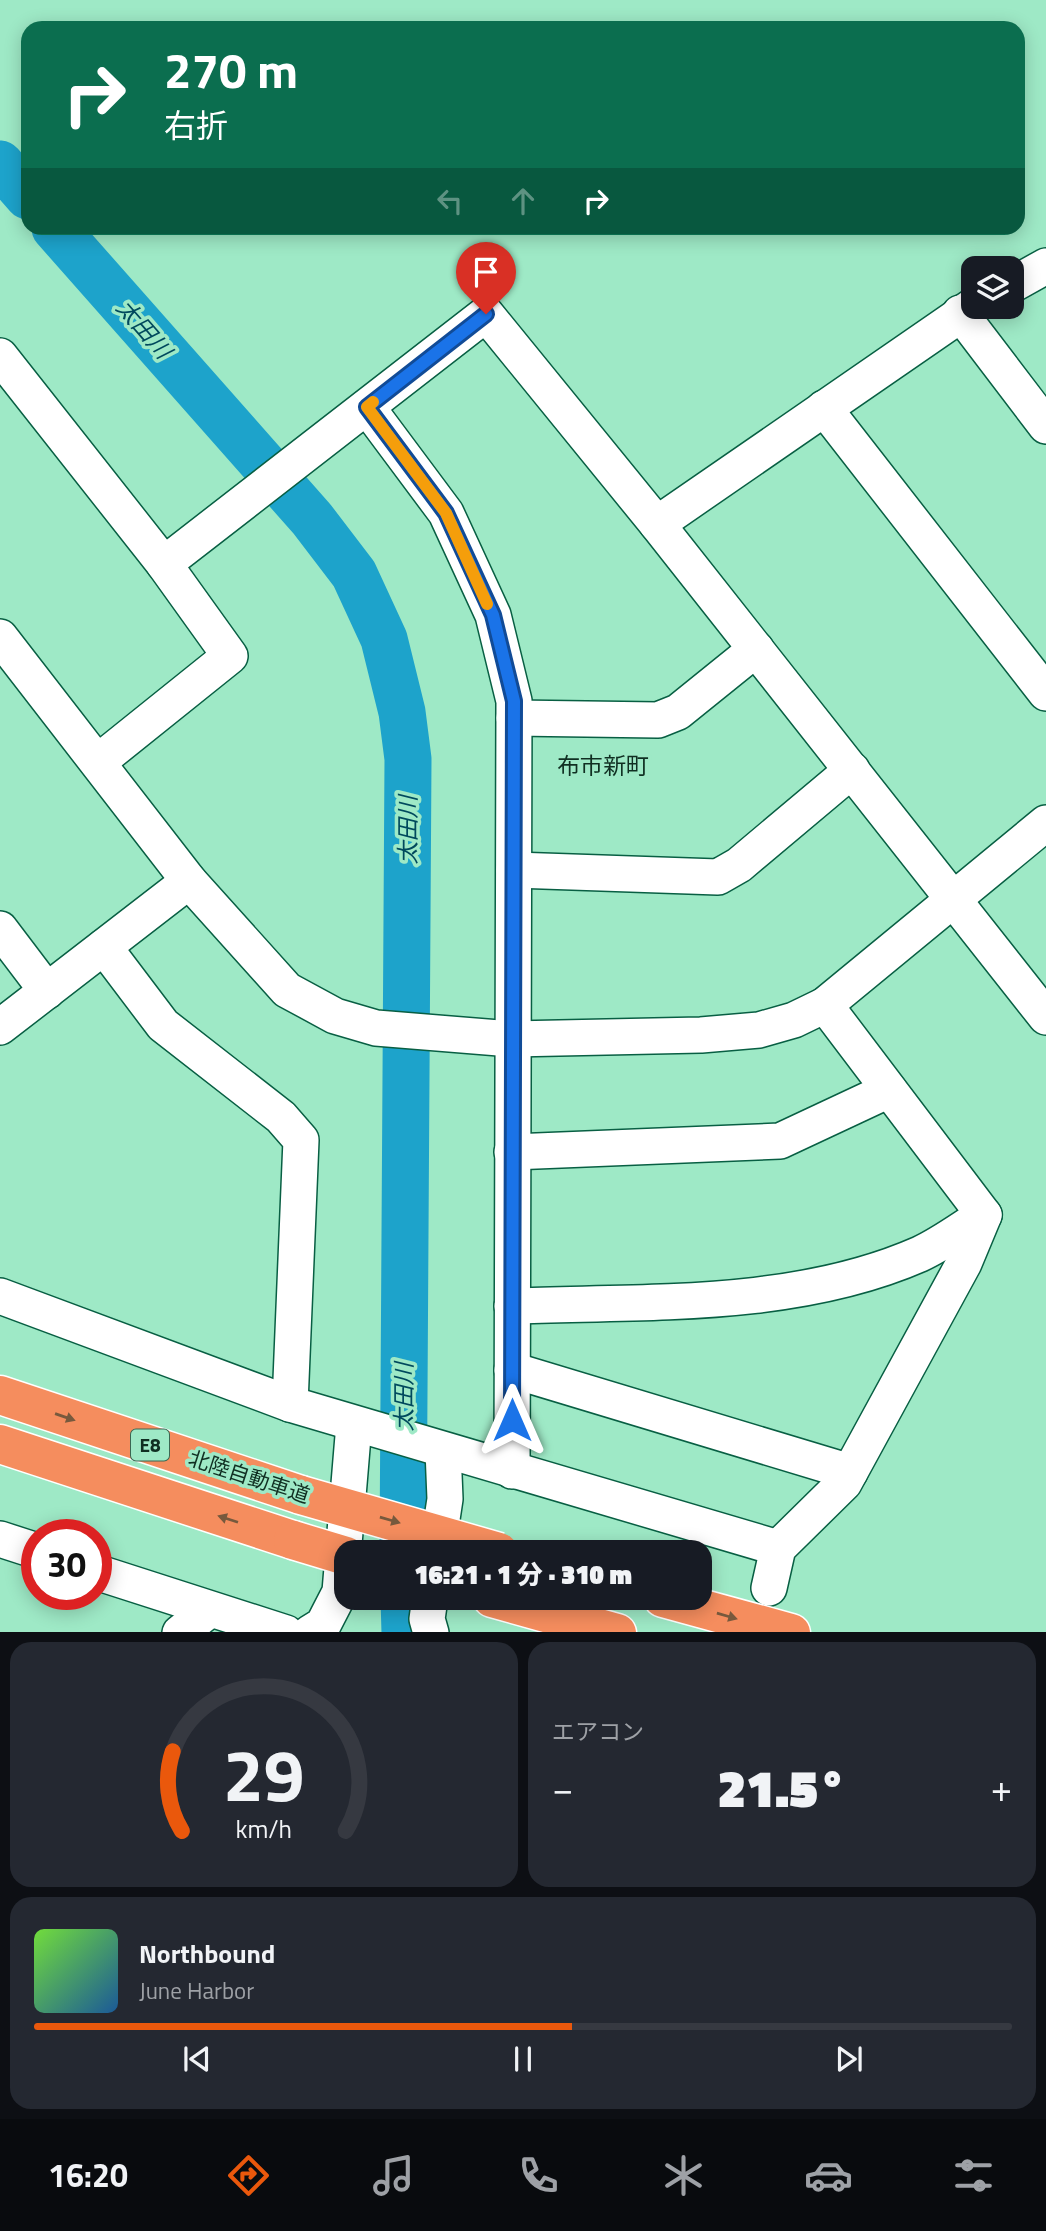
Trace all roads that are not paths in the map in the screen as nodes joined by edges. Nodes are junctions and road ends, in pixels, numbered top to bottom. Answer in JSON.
{"nodes":[{"id":1,"x":1046,"y":266,"type":"edge"},
{"id":2,"x":1024,"y":278,"type":"edge"},
{"id":3,"x":961,"y":313,"type":"edge"},
{"id":4,"x":974,"y":319,"type":"edge"},
{"id":5,"x":0,"y":356,"type":"edge"},
{"id":6,"x":367,"y":407,"type":"junction"},
{"id":7,"x":824,"y":408,"type":"junction"},
{"id":8,"x":1046,"y":426,"type":"edge"},
{"id":9,"x":657,"y":524,"type":"junction"},
{"id":10,"x":164,"y":565,"type":"junction"},
{"id":11,"x":0,"y":637,"type":"edge"},
{"id":12,"x":756,"y":649,"type":"junction"},
{"id":13,"x":1046,"y":693,"type":"edge"},
{"id":14,"x":514,"y":718,"type":"junction"},
{"id":15,"x":98,"y":762,"type":"junction"},
{"id":16,"x":852,"y":771,"type":"junction"},
{"id":17,"x":1046,"y":823,"type":"edge"},
{"id":18,"x":514,"y":870,"type":"junction"},
{"id":19,"x":189,"y":881,"type":"junction"},
{"id":20,"x":954,"y":901,"type":"junction"},
{"id":21,"x":0,"y":929,"type":"edge"},
{"id":22,"x":104,"y":947,"type":"junction"},
{"id":23,"x":47,"y":991,"type":"junction"},
{"id":24,"x":825,"y":1005,"type":"junction"},
{"id":25,"x":1046,"y":1017,"type":"edge"},
{"id":26,"x":0,"y":1027,"type":"edge"},
{"id":27,"x":512,"y":1040,"type":"junction"},
{"id":28,"x":889,"y":1090,"type":"junction"},
{"id":29,"x":512,"y":1152,"type":"junction"},
{"id":30,"x":984,"y":1215,"type":"junction"},
{"id":31,"x":0,"y":1296,"type":"edge"},
{"id":32,"x":512,"y":1306,"type":"junction"},
{"id":33,"x":512,"y":1370,"type":"junction"},
{"id":34,"x":0,"y":1395,"type":"edge"},
{"id":35,"x":290,"y":1404,"type":"junction"},
{"id":36,"x":354,"y":1424,"type":"junction"},
{"id":37,"x":0,"y":1444,"type":"edge"},
{"id":38,"x":443,"y":1450,"type":"junction"},
{"id":39,"x":512,"y":1471,"type":"junction"},
{"id":40,"x":850,"y":1472,"type":"junction"},
{"id":41,"x":0,"y":1539,"type":"edge"},
{"id":42,"x":439,"y":1540,"type":"edge"},
{"id":43,"x":458,"y":1540,"type":"edge"},
{"id":44,"x":21,"y":1546,"type":"edge"},
{"id":45,"x":778,"y":1548,"type":"junction"},
{"id":46,"x":334,"y":1552,"type":"edge"},
{"id":47,"x":112,"y":1577,"type":"edge"},
{"id":48,"x":769,"y":1588,"type":"dead end"},
{"id":49,"x":209,"y":1610,"type":"junction"},
{"id":50,"x":428,"y":1610,"type":"edge"},
{"id":51,"x":536,"y":1610,"type":"edge"},
{"id":52,"x":707,"y":1610,"type":"edge"},
{"id":53,"x":181,"y":1632,"type":"edge"},
{"id":54,"x":283,"y":1632,"type":"edge"},
{"id":55,"x":312,"y":1632,"type":"edge"},
{"id":56,"x":431,"y":1632,"type":"edge"},
{"id":57,"x":613,"y":1632,"type":"edge"},
{"id":58,"x":787,"y":1632,"type":"edge"}],
"edges":[{"from":1,"to":2,"type":"street"},
{"from":3,"to":7,"type":"street"},
{"from":4,"to":8,"type":"street"},
{"from":5,"to":10,"type":"street"},
{"from":6,"to":9,"type":"street"},
{"from":6,"to":10,"type":"street"},
{"from":6,"to":14,"type":"street"},
{"from":7,"to":9,"type":"street"},
{"from":7,"to":13,"type":"street"},
{"from":9,"to":12,"type":"street"},
{"from":10,"to":15,"type":"street"},
{"from":11,"to":15,"type":"street"},
{"from":12,"to":14,"type":"street"},
{"from":12,"to":16,"type":"street"},
{"from":14,"to":18,"type":"street"},
{"from":15,"to":19,"type":"street"},
{"from":16,"to":18,"type":"street"},
{"from":16,"to":20,"type":"street"},
{"from":17,"to":20,"type":"street"},
{"from":18,"to":27,"type":"street"},
{"from":19,"to":22,"type":"street"},
{"from":19,"to":27,"type":"street"},
{"from":20,"to":24,"type":"street"},
{"from":20,"to":25,"type":"street"},
{"from":21,"to":23,"type":"street"},
{"from":22,"to":23,"type":"street"},
{"from":22,"to":35,"type":"street"},
{"from":23,"to":26,"type":"street"},
{"from":24,"to":27,"type":"street"},
{"from":24,"to":28,"type":"street"},
{"from":27,"to":29,"type":"street"},
{"from":28,"to":29,"type":"street"},
{"from":28,"to":30,"type":"street"},
{"from":29,"to":32,"type":"street"},
{"from":30,"to":32,"type":"street"},
{"from":30,"to":40,"type":"street"},
{"from":31,"to":35,"type":"street"},
{"from":32,"to":33,"type":"street"},
{"from":33,"to":39,"type":"street"},
{"from":33,"to":40,"type":"street"},
{"from":34,"to":43,"type":"highway","name":"北陸自動車道","number":"E8","one_way":true,"bridge":true},
{"from":35,"to":36,"type":"street"},
{"from":36,"to":38,"type":"street"},
{"from":36,"to":55,"type":"street"},
{"from":46,"to":37,"type":"highway","number":"E8","one_way":true,"bridge":true},
{"from":38,"to":39,"type":"street"},
{"from":38,"to":42,"type":"street"},
{"from":39,"to":45,"type":"street"},
{"from":40,"to":45,"type":"street"},
{"from":41,"to":44,"type":"street"},
{"from":45,"to":48,"type":"street"},
{"from":47,"to":49,"type":"street"},
{"from":49,"to":53,"type":"street"},
{"from":49,"to":54,"type":"street"},
{"from":50,"to":56,"type":"street"},
{"from":51,"to":57,"type":"highway"},
{"from":52,"to":58,"type":"highway","one_way":true}]}
